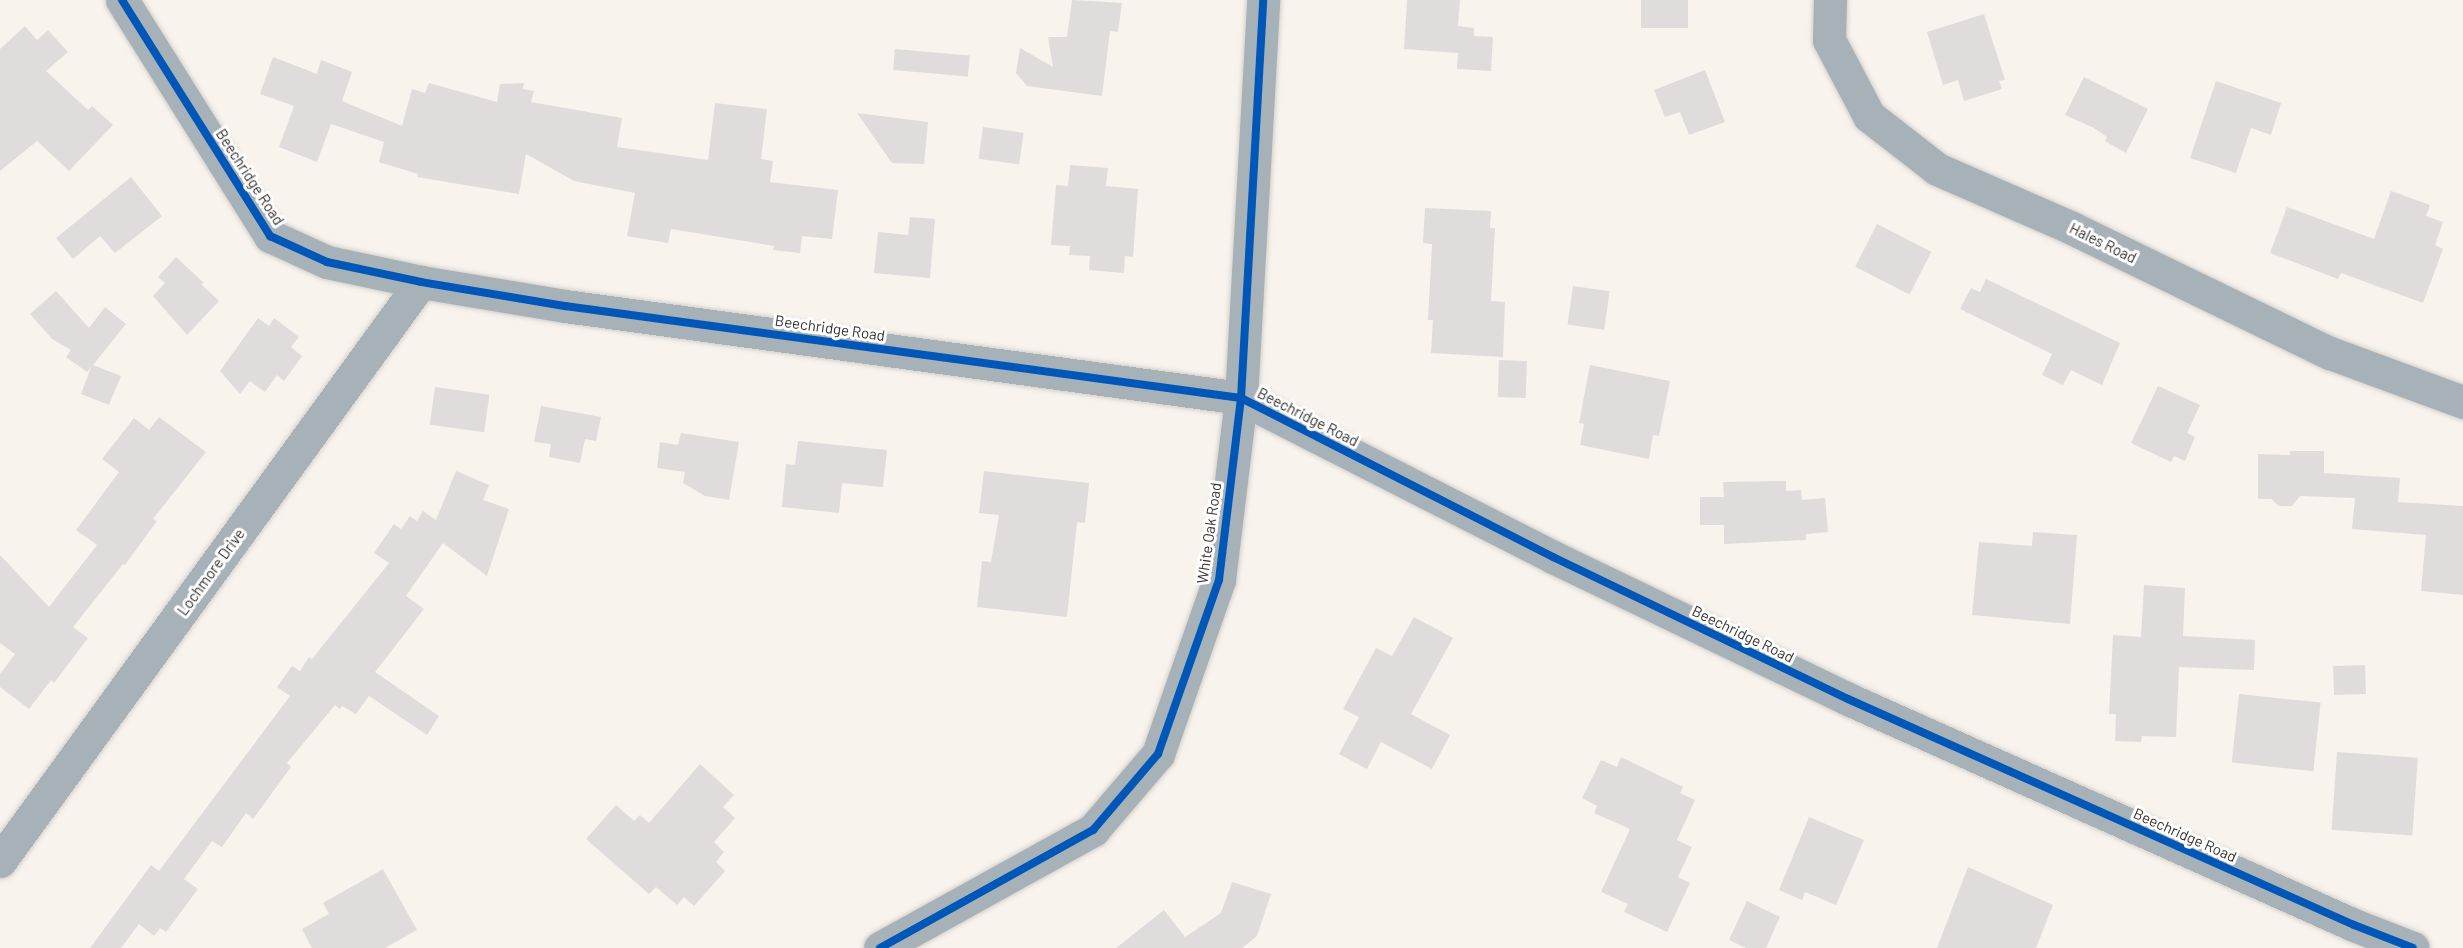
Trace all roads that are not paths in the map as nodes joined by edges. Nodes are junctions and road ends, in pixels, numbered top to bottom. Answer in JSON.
{"nodes":[{"id":1,"x":122,"y":0,"type":"edge"},
{"id":2,"x":1263,"y":0,"type":"edge"},
{"id":3,"x":1830,"y":0,"type":"edge"},
{"id":4,"x":421,"y":282,"type":"junction"},
{"id":5,"x":1241,"y":398,"type":"junction"},
{"id":6,"x":2463,"y":402,"type":"edge"},
{"id":7,"x":5,"y":839,"type":"edge"},
{"id":8,"x":880,"y":948,"type":"edge"},
{"id":9,"x":2414,"y":948,"type":"edge"}],
"edges":[{"from":1,"to":4,"type":"street","name":"Beechridge Road"},
{"from":2,"to":5,"type":"street","name":"White Oak Road"},
{"from":3,"to":6,"type":"street","name":"Hales Road"},
{"from":4,"to":5,"type":"street","name":"Beechridge Road"},
{"from":4,"to":7,"type":"street","name":"Lochmore Drive"},
{"from":5,"to":8,"type":"street","name":"White Oak Road"},
{"from":5,"to":9,"type":"street","name":"Beechridge Road"}]}
